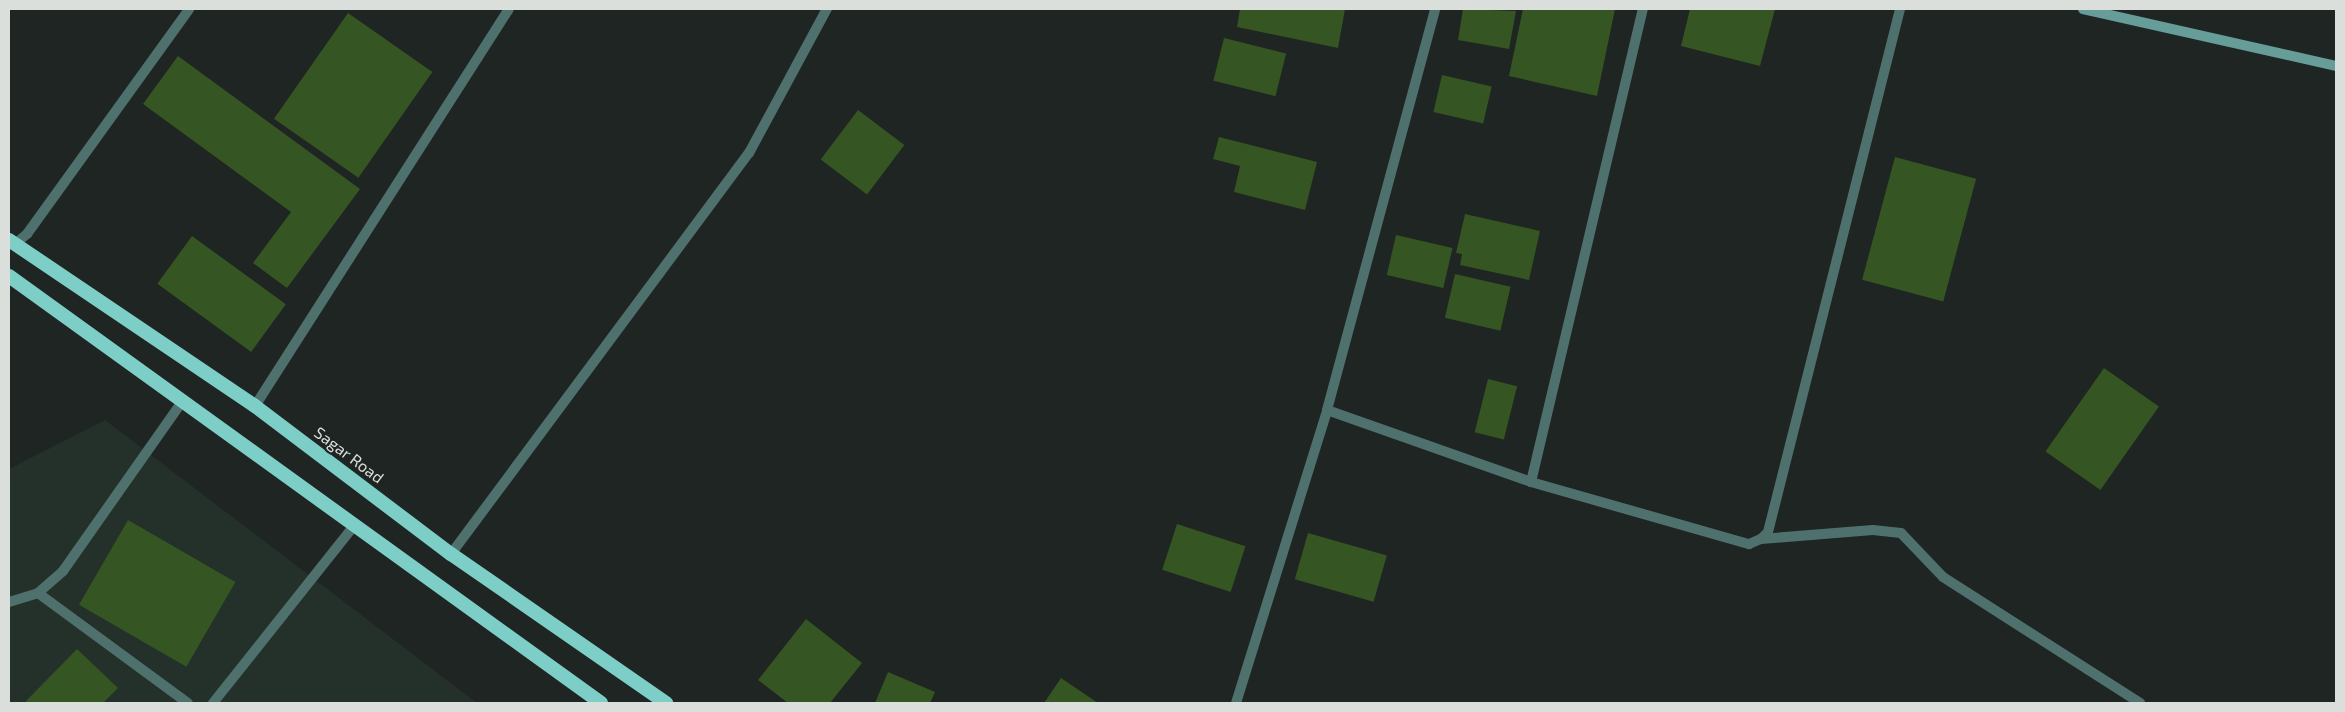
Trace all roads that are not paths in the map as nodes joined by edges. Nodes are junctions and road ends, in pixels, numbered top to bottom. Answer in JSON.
{"nodes":[{"id":1,"x":189,"y":9,"type":"edge"},
{"id":2,"x":509,"y":9,"type":"edge"},
{"id":3,"x":827,"y":9,"type":"edge"},
{"id":4,"x":1435,"y":9,"type":"edge"},
{"id":5,"x":1643,"y":9,"type":"edge"},
{"id":6,"x":1900,"y":9,"type":"edge"},
{"id":7,"x":2083,"y":9,"type":"edge"},
{"id":8,"x":2336,"y":66,"type":"edge"},
{"id":9,"x":12,"y":242,"type":"edge"},
{"id":10,"x":11,"y":281,"type":"edge"},
{"id":11,"x":182,"y":400,"type":"junction"},
{"id":12,"x":255,"y":406,"type":"junction"},
{"id":13,"x":1328,"y":410,"type":"junction"},
{"id":14,"x":1531,"y":482,"type":"junction"},
{"id":15,"x":354,"y":526,"type":"junction"},
{"id":16,"x":1761,"y":540,"type":"junction"},
{"id":17,"x":451,"y":554,"type":"junction"},
{"id":18,"x":38,"y":594,"type":"junction"},
{"id":19,"x":9,"y":602,"type":"edge"},
{"id":20,"x":188,"y":703,"type":"edge"},
{"id":21,"x":213,"y":703,"type":"edge"},
{"id":22,"x":601,"y":703,"type":"edge"},
{"id":23,"x":666,"y":703,"type":"edge"},
{"id":24,"x":1236,"y":703,"type":"edge"},
{"id":25,"x":2140,"y":703,"type":"edge"}],
"edges":[{"from":1,"to":9,"type":"street"},
{"from":2,"to":12,"type":"street"},
{"from":3,"to":17,"type":"street"},
{"from":4,"to":13,"type":"street"},
{"from":5,"to":14,"type":"street"},
{"from":6,"to":16,"type":"street"},
{"from":7,"to":8,"type":"main road"},
{"from":9,"to":12,"type":"highway","name":"Sagar Road"},
{"from":10,"to":11,"type":"highway"},
{"from":11,"to":15,"type":"highway"},
{"from":11,"to":18,"type":"street"},
{"from":12,"to":17,"type":"highway","name":"Sagar Road"},
{"from":13,"to":14,"type":"street"},
{"from":13,"to":24,"type":"street"},
{"from":14,"to":16,"type":"street"},
{"from":15,"to":21,"type":"street"},
{"from":15,"to":22,"type":"highway"},
{"from":16,"to":25,"type":"street"},
{"from":17,"to":23,"type":"highway","name":"Sagar Road"},
{"from":18,"to":19,"type":"street"},
{"from":18,"to":20,"type":"street"}]}
